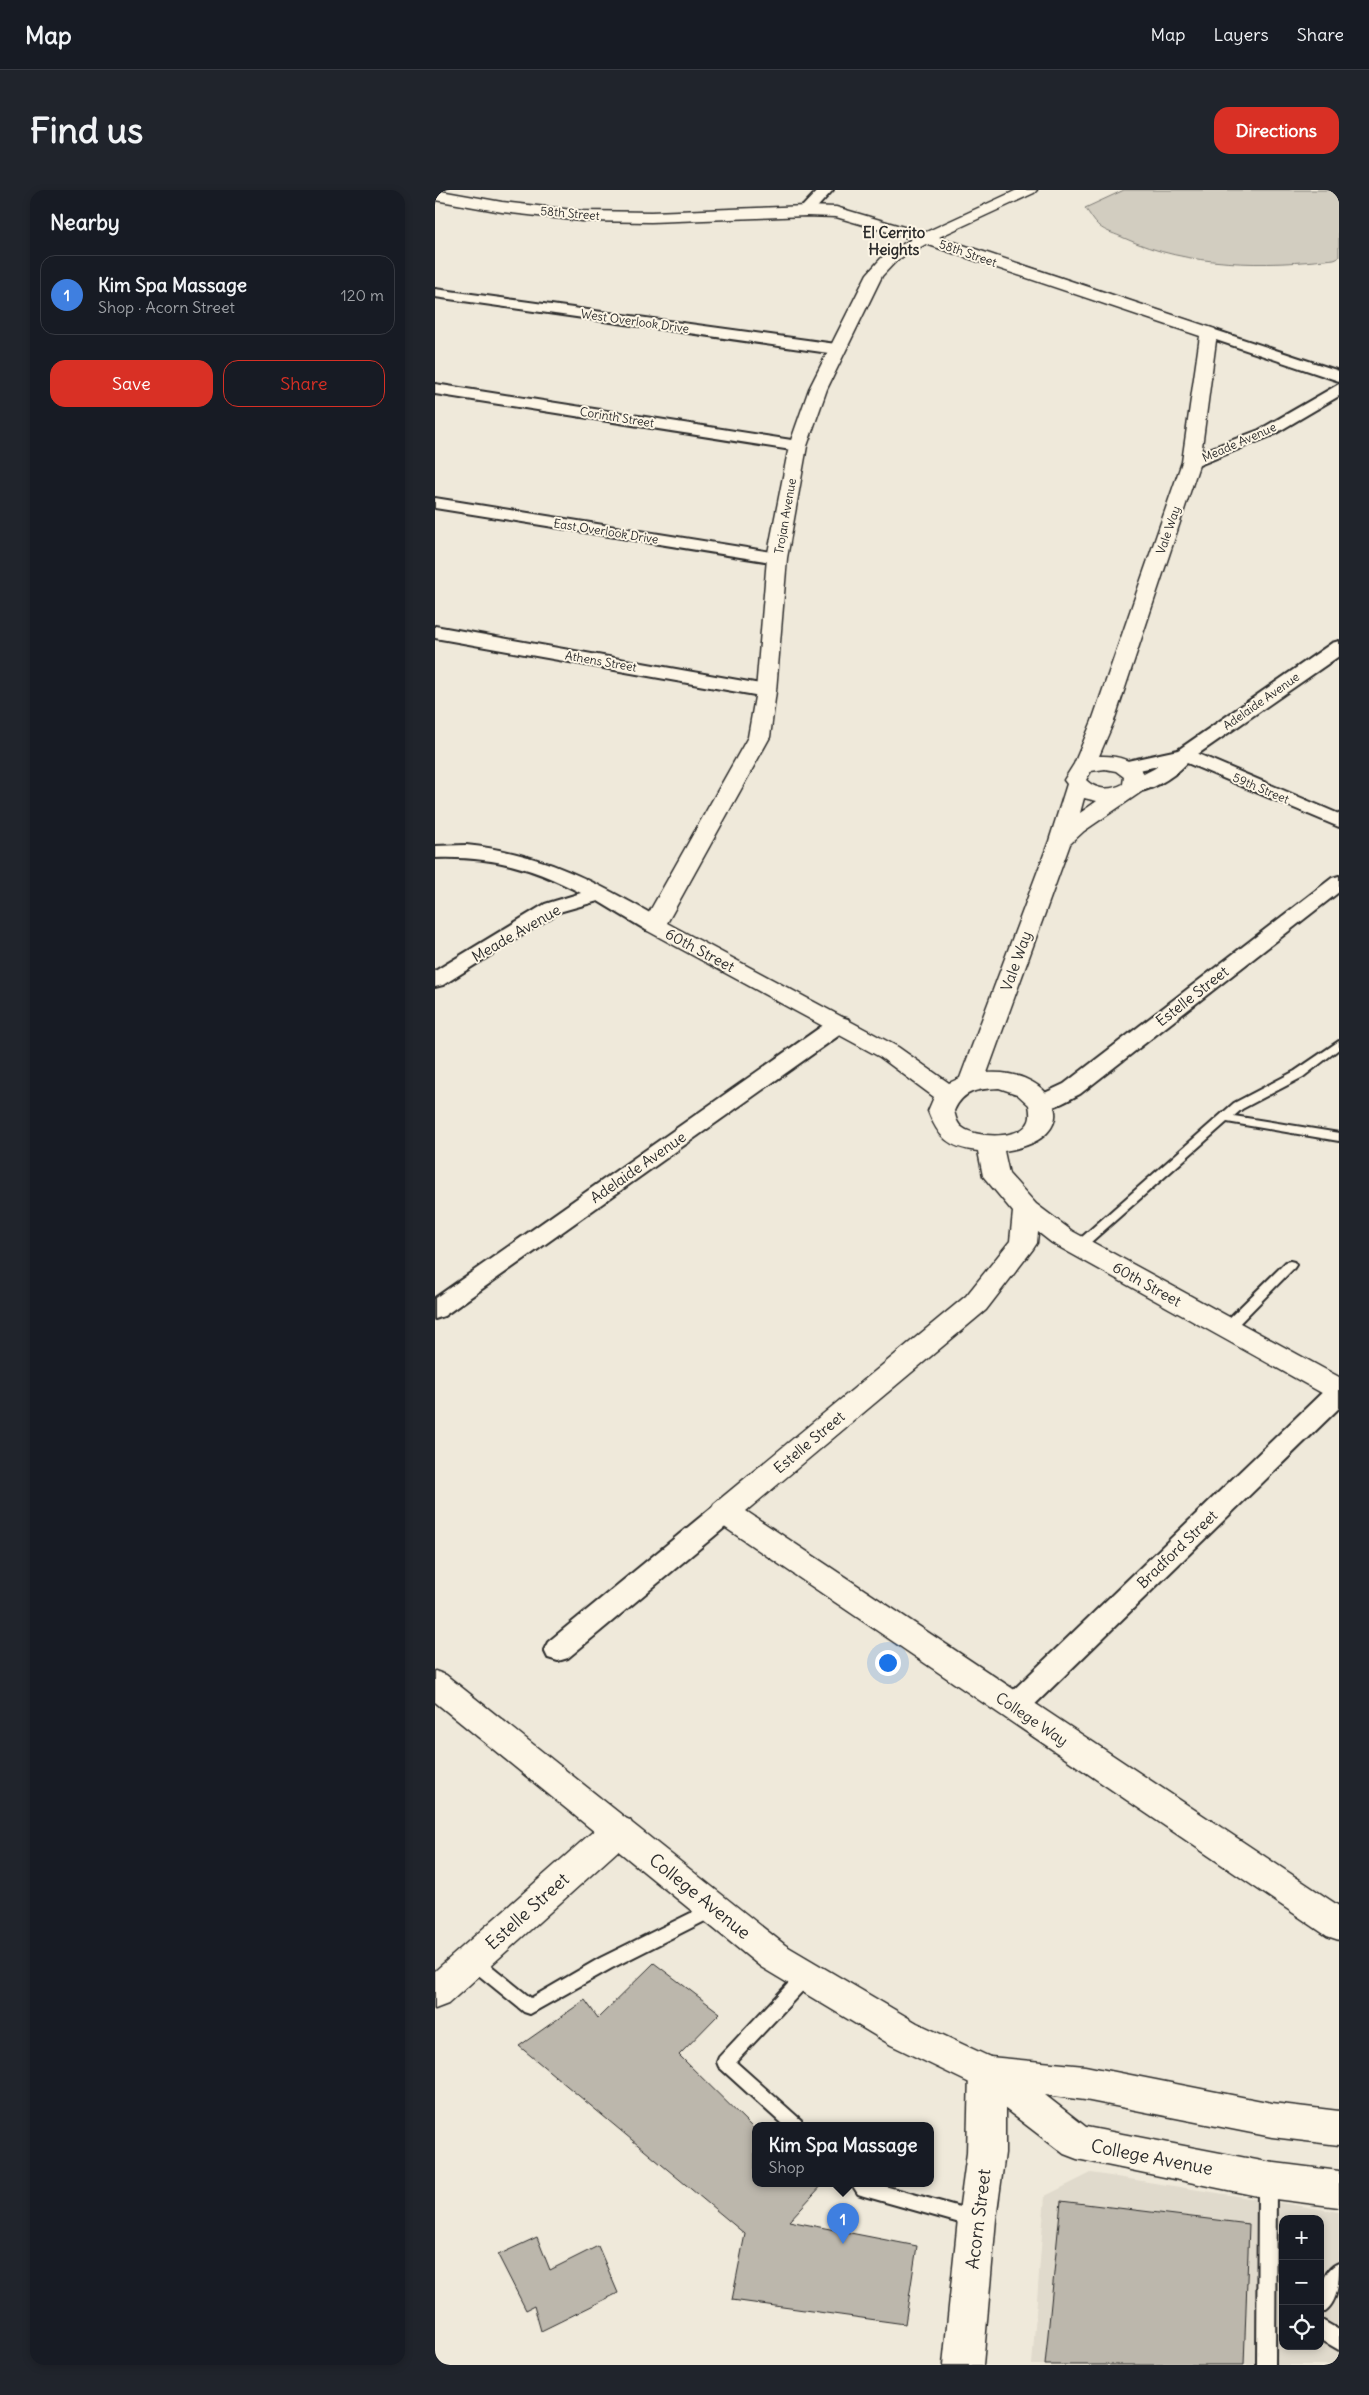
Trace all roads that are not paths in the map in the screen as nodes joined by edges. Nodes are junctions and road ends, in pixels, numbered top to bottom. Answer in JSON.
{"nodes":[{"id":1,"x":826,"y":190,"type":"edge"},
{"id":2,"x":1029,"y":190,"type":"edge"},
{"id":3,"x":435,"y":195,"type":"edge"},
{"id":4,"x":806,"y":211,"type":"junction"},
{"id":5,"x":925,"y":238,"type":"junction"},
{"id":6,"x":435,"y":293,"type":"edge"},
{"id":7,"x":1209,"y":333,"type":"junction"},
{"id":8,"x":836,"y":349,"type":"junction"},
{"id":9,"x":1339,"y":376,"type":"edge"},
{"id":10,"x":435,"y":389,"type":"edge"},
{"id":11,"x":1339,"y":389,"type":"edge"},
{"id":12,"x":798,"y":446,"type":"junction"},
{"id":13,"x":1191,"y":462,"type":"junction"},
{"id":14,"x":435,"y":503,"type":"edge"},
{"id":15,"x":777,"y":558,"type":"junction"},
{"id":16,"x":435,"y":632,"type":"edge"},
{"id":17,"x":1339,"y":648,"type":"edge"},
{"id":18,"x":766,"y":691,"type":"junction"},
{"id":19,"x":1103,"y":721,"type":"junction"},
{"id":20,"x":1184,"y":755,"type":"junction"},
{"id":21,"x":1081,"y":776,"type":"junction"},
{"id":22,"x":1129,"y":781,"type":"junction"},
{"id":23,"x":1339,"y":821,"type":"edge"},
{"id":24,"x":1060,"y":841,"type":"junction"},
{"id":25,"x":435,"y":852,"type":"edge"},
{"id":26,"x":1339,"y":882,"type":"edge"},
{"id":27,"x":600,"y":894,"type":"junction"},
{"id":28,"x":654,"y":924,"type":"junction"},
{"id":29,"x":435,"y":980,"type":"edge"},
{"id":30,"x":840,"y":1024,"type":"junction"},
{"id":31,"x":1339,"y":1044,"type":"edge"},
{"id":32,"x":971,"y":1082,"type":"junction"},
{"id":33,"x":948,"y":1095,"type":"junction"},
{"id":34,"x":1042,"y":1103,"type":"junction"},
{"id":35,"x":1224,"y":1118,"type":"junction"},
{"id":36,"x":1339,"y":1138,"type":"edge"},
{"id":37,"x":990,"y":1145,"type":"junction"},
{"id":38,"x":1027,"y":1210,"type":"junction"},
{"id":39,"x":1078,"y":1247,"type":"junction"},
{"id":40,"x":1290,"y":1265,"type":"dead end"},
{"id":41,"x":435,"y":1310,"type":"edge"},
{"id":42,"x":1227,"y":1328,"type":"junction"},
{"id":43,"x":1339,"y":1391,"type":"edge"},
{"id":44,"x":725,"y":1512,"type":"junction"},
{"id":45,"x":558,"y":1650,"type":"dead end"},
{"id":46,"x":435,"y":1684,"type":"edge"},
{"id":47,"x":1014,"y":1707,"type":"junction"},
{"id":48,"x":618,"y":1830,"type":"junction"},
{"id":49,"x":715,"y":1908,"type":"junction"},
{"id":50,"x":1339,"y":1925,"type":"edge"},
{"id":51,"x":472,"y":1960,"type":"junction"},
{"id":52,"x":807,"y":1976,"type":"junction"},
{"id":53,"x":435,"y":1993,"type":"edge"},
{"id":54,"x":987,"y":2073,"type":"junction"},
{"id":55,"x":792,"y":2122,"type":"edge"},
{"id":56,"x":1339,"y":2128,"type":"edge"},
{"id":57,"x":1267,"y":2180,"type":"junction"},
{"id":58,"x":863,"y":2187,"type":"edge"},
{"id":59,"x":1339,"y":2189,"type":"edge"},
{"id":60,"x":977,"y":2219,"type":"junction"},
{"id":61,"x":1339,"y":2272,"type":"edge"},
{"id":62,"x":1324,"y":2298,"type":"edge"},
{"id":63,"x":1324,"y":2331,"type":"edge"},
{"id":64,"x":1339,"y":2341,"type":"edge"},
{"id":65,"x":963,"y":2365,"type":"edge"},
{"id":66,"x":1267,"y":2365,"type":"edge"}],
"edges":[{"from":1,"to":4,"type":"street"},
{"from":2,"to":5,"type":"street","name":"Trojan Avenue"},
{"from":3,"to":4,"type":"street","name":"58th Street"},
{"from":4,"to":5,"type":"street","name":"58th Street"},
{"from":5,"to":7,"type":"street","name":"58th Street"},
{"from":5,"to":8,"type":"street","name":"Trojan Avenue"},
{"from":6,"to":8,"type":"street","name":"West Overlook Drive"},
{"from":7,"to":9,"type":"street","name":"58th Street"},
{"from":7,"to":13,"type":"street","name":"Vale Way"},
{"from":8,"to":12,"type":"street","name":"Trojan Avenue"},
{"from":10,"to":12,"type":"street","name":"Corinth Street"},
{"from":11,"to":13,"type":"street","name":"Meade Avenue"},
{"from":12,"to":15,"type":"street","name":"Trojan Avenue"},
{"from":13,"to":19,"type":"street","name":"Vale Way"},
{"from":14,"to":15,"type":"street","name":"East Overlook Drive"},
{"from":15,"to":18,"type":"street","name":"Trojan Avenue"},
{"from":16,"to":18,"type":"street","name":"Athens Street"},
{"from":17,"to":20,"type":"street","name":"Adelaide Avenue"},
{"from":18,"to":28,"type":"street","name":"Trojan Avenue"},
{"from":19,"to":21,"type":"street","name":"Vale Way"},
{"from":19,"to":22,"type":"street"},
{"from":20,"to":22,"type":"street","name":"Adelaide Avenue"},
{"from":20,"to":23,"type":"street","name":"59th Street"},
{"from":21,"to":22,"type":"street"},
{"from":21,"to":22,"type":"street"},
{"from":21,"to":24,"type":"street","name":"Vale Way"},
{"from":22,"to":24,"type":"street","name":"Vale Way"},
{"from":24,"to":32,"type":"street","name":"Vale Way"},
{"from":25,"to":27,"type":"street","name":"60th Street"},
{"from":26,"to":34,"type":"street","name":"Estelle Street"},
{"from":27,"to":28,"type":"street","name":"60th Street"},
{"from":27,"to":29,"type":"street","name":"Meade Avenue"},
{"from":28,"to":30,"type":"street","name":"60th Street"},
{"from":30,"to":33,"type":"street","name":"60th Street"},
{"from":30,"to":41,"type":"street","name":"Adelaide Avenue"},
{"from":31,"to":35,"type":"lane"},
{"from":32,"to":33,"type":"street"},
{"from":32,"to":34,"type":"street"},
{"from":33,"to":37,"type":"street"},
{"from":34,"to":37,"type":"street"},
{"from":35,"to":36,"type":"lane"},
{"from":35,"to":39,"type":"lane"},
{"from":37,"to":38,"type":"street","name":"60th Street"},
{"from":38,"to":39,"type":"street","name":"60th Street"},
{"from":38,"to":44,"type":"street","name":"Estelle Street"},
{"from":39,"to":42,"type":"street","name":"60th Street"},
{"from":40,"to":42,"type":"lane"},
{"from":42,"to":43,"type":"street","name":"60th Street"},
{"from":43,"to":47,"type":"street","name":"Bradford Street"},
{"from":44,"to":45,"type":"street","name":"Estelle Street"},
{"from":44,"to":47,"type":"street","name":"College Way"},
{"from":46,"to":48,"type":"street","name":"College Avenue"},
{"from":47,"to":50,"type":"street","name":"College Way"},
{"from":48,"to":49,"type":"street","name":"College Avenue"},
{"from":48,"to":51,"type":"street","name":"Estelle Street"},
{"from":49,"to":51,"type":"lane"},
{"from":49,"to":52,"type":"street","name":"College Avenue"},
{"from":51,"to":53,"type":"street","name":"Estelle Street"},
{"from":52,"to":54,"type":"street","name":"College Avenue"},
{"from":52,"to":55,"type":"lane"},
{"from":54,"to":56,"type":"street","name":"College Avenue"},
{"from":54,"to":57,"type":"street","name":"College Avenue"},
{"from":54,"to":60,"type":"street","name":"Acorn Street"},
{"from":57,"to":59,"type":"street","name":"College Avenue"},
{"from":57,"to":66,"type":"lane"},
{"from":58,"to":60,"type":"lane"},
{"from":60,"to":65,"type":"street","name":"Acorn Street"},
{"from":61,"to":62,"type":"lane"},
{"from":63,"to":64,"type":"lane"}]}
